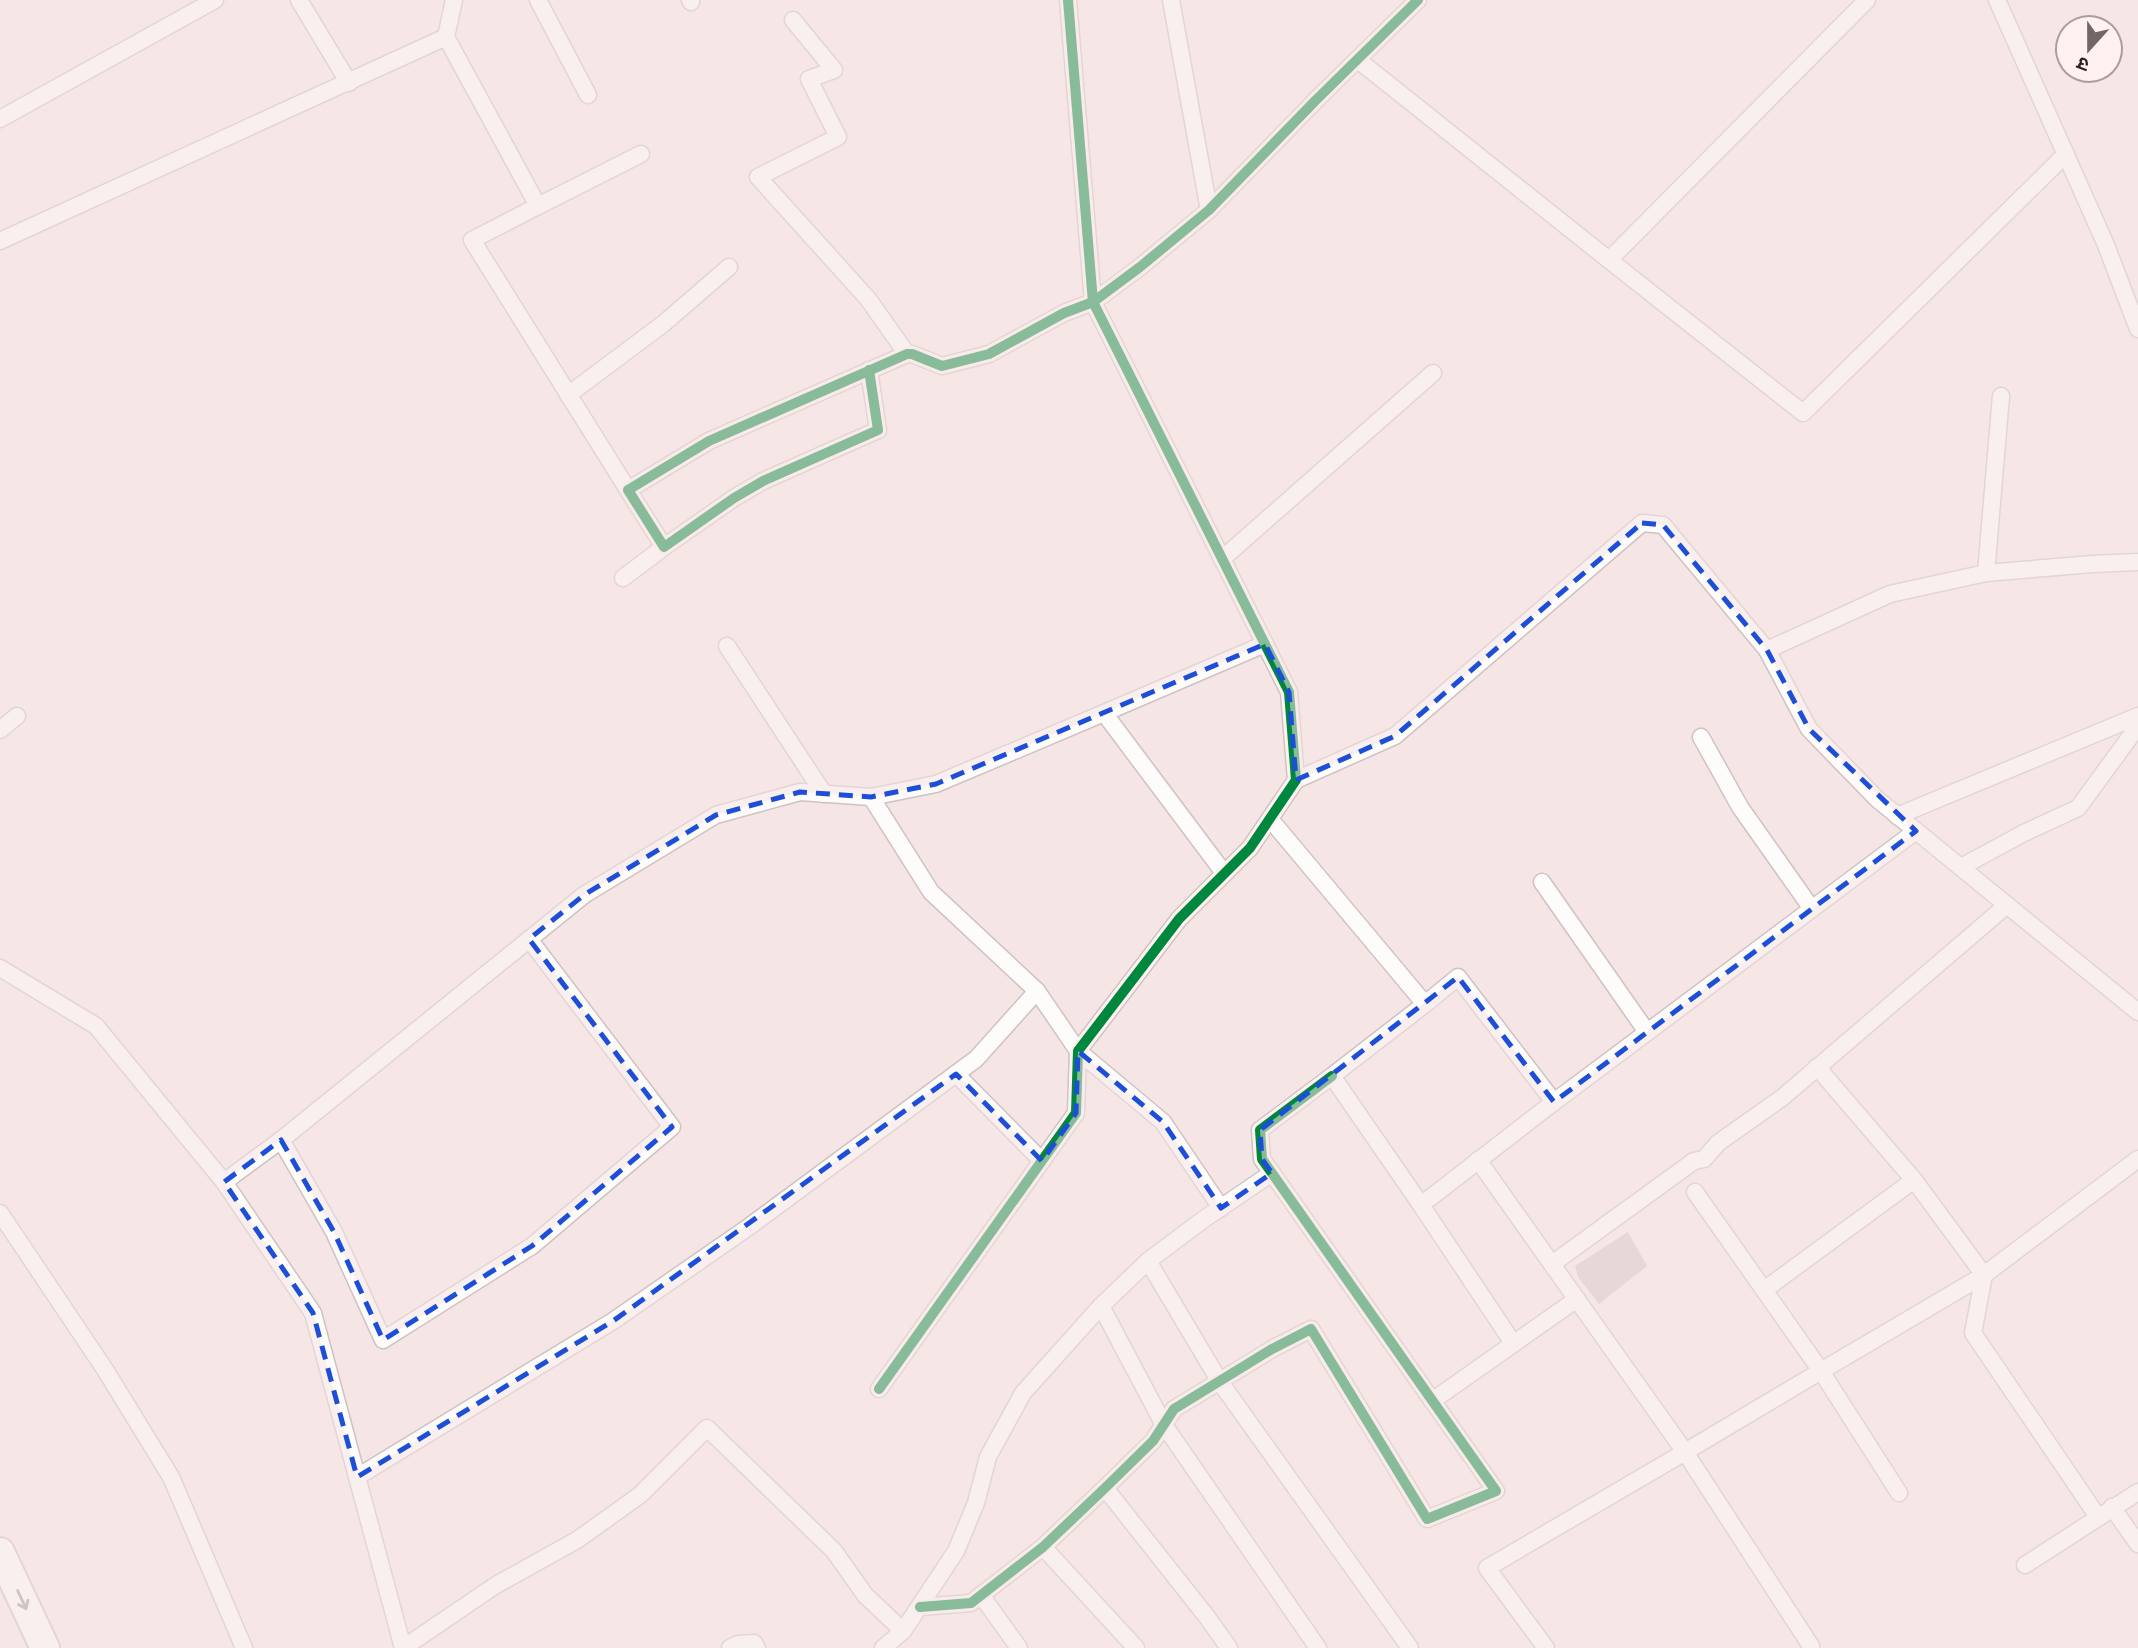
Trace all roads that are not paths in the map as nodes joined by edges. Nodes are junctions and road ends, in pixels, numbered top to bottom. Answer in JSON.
{"nodes":[{"id":1,"x":215,"y":0,"type":"edge"},
{"id":2,"x":299,"y":0,"type":"edge"},
{"id":3,"x":454,"y":0,"type":"edge"},
{"id":4,"x":538,"y":0,"type":"edge"},
{"id":5,"x":1068,"y":0,"type":"edge"},
{"id":6,"x":1171,"y":0,"type":"edge"},
{"id":7,"x":1418,"y":0,"type":"edge"},
{"id":8,"x":1867,"y":0,"type":"edge"},
{"id":9,"x":1997,"y":0,"type":"edge"},
{"id":10,"x":793,"y":20,"type":"dead end"},
{"id":11,"x":446,"y":37,"type":"junction"},
{"id":12,"x":1358,"y":60,"type":"junction"},
{"id":13,"x":348,"y":83,"type":"junction"},
{"id":14,"x":588,"y":94,"type":"dead end"},
{"id":15,"x":0,"y":119,"type":"edge"},
{"id":16,"x":641,"y":154,"type":"dead end"},
{"id":17,"x":2066,"y":154,"type":"junction"},
{"id":18,"x":538,"y":206,"type":"junction"},
{"id":19,"x":1209,"y":210,"type":"junction"},
{"id":20,"x":0,"y":241,"type":"edge"},
{"id":21,"x":1609,"y":260,"type":"junction"},
{"id":22,"x":729,"y":267,"type":"dead end"},
{"id":23,"x":1093,"y":302,"type":"junction"},
{"id":24,"x":2138,"y":329,"type":"edge"},
{"id":25,"x":907,"y":354,"type":"junction"},
{"id":26,"x":869,"y":370,"type":"junction"},
{"id":27,"x":1433,"y":373,"type":"dead end"},
{"id":28,"x":568,"y":395,"type":"junction"},
{"id":29,"x":2000,"y":396,"type":"dead end"},
{"id":30,"x":628,"y":490,"type":"junction"},
{"id":31,"x":664,"y":547,"type":"junction"},
{"id":32,"x":1222,"y":559,"type":"junction"},
{"id":33,"x":2138,"y":562,"type":"edge"},
{"id":34,"x":1986,"y":573,"type":"junction"},
{"id":35,"x":622,"y":578,"type":"dead end"},
{"id":36,"x":1265,"y":644,"type":"junction"},
{"id":37,"x":727,"y":646,"type":"dead end"},
{"id":38,"x":1767,"y":650,"type":"junction"},
{"id":39,"x":1104,"y":713,"type":"junction"},
{"id":40,"x":17,"y":716,"type":"dead end"},
{"id":41,"x":2138,"y":716,"type":"edge"},
{"id":42,"x":2138,"y":726,"type":"edge"},
{"id":43,"x":0,"y":730,"type":"edge"},
{"id":44,"x":1701,"y":737,"type":"dead end"},
{"id":45,"x":1296,"y":780,"type":"junction"},
{"id":46,"x":824,"y":794,"type":"junction"},
{"id":47,"x":871,"y":797,"type":"junction"},
{"id":48,"x":1897,"y":816,"type":"junction"},
{"id":49,"x":1270,"y":819,"type":"junction"},
{"id":50,"x":1916,"y":831,"type":"junction"},
{"id":51,"x":1961,"y":867,"type":"junction"},
{"id":52,"x":1224,"y":873,"type":"junction"},
{"id":53,"x":1542,"y":882,"type":"dead end"},
{"id":54,"x":2007,"y":905,"type":"junction"},
{"id":55,"x":1812,"y":909,"type":"junction"},
{"id":56,"x":529,"y":939,"type":"junction"},
{"id":57,"x":0,"y":968,"type":"edge"},
{"id":58,"x":1037,"y":991,"type":"junction"},
{"id":59,"x":1425,"y":1004,"type":"junction"},
{"id":60,"x":2138,"y":1012,"type":"edge"},
{"id":61,"x":1647,"y":1032,"type":"junction"},
{"id":62,"x":1077,"y":1051,"type":"junction"},
{"id":63,"x":1817,"y":1067,"type":"junction"},
{"id":64,"x":956,"y":1074,"type":"junction"},
{"id":65,"x":1332,"y":1076,"type":"junction"},
{"id":66,"x":1553,"y":1102,"type":"junction"},
{"id":67,"x":281,"y":1140,"type":"junction"},
{"id":68,"x":1478,"y":1160,"type":"junction"},
{"id":69,"x":2138,"y":1160,"type":"edge"},
{"id":70,"x":1042,"y":1161,"type":"junction"},
{"id":71,"x":1272,"y":1173,"type":"junction"},
{"id":72,"x":1914,"y":1180,"type":"junction"},
{"id":73,"x":224,"y":1182,"type":"junction"},
{"id":74,"x":1695,"y":1192,"type":"dead end"},
{"id":75,"x":1421,"y":1205,"type":"junction"},
{"id":76,"x":1221,"y":1208,"type":"junction"},
{"id":77,"x":0,"y":1213,"type":"edge"},
{"id":78,"x":1148,"y":1261,"type":"junction"},
{"id":79,"x":1552,"y":1264,"type":"junction"},
{"id":80,"x":1984,"y":1275,"type":"junction"},
{"id":81,"x":1764,"y":1290,"type":"junction"},
{"id":82,"x":1577,"y":1299,"type":"junction"},
{"id":83,"x":1101,"y":1306,"type":"junction"},
{"id":84,"x":1513,"y":1343,"type":"junction"},
{"id":85,"x":1821,"y":1371,"type":"junction"},
{"id":86,"x":1220,"y":1381,"type":"junction"},
{"id":87,"x":880,"y":1389,"type":"dead end"},
{"id":88,"x":1432,"y":1401,"type":"junction"},
{"id":89,"x":1164,"y":1425,"type":"junction"},
{"id":90,"x":1685,"y":1452,"type":"junction"},
{"id":91,"x":357,"y":1477,"type":"junction"},
{"id":92,"x":1105,"y":1488,"type":"junction"},
{"id":93,"x":2138,"y":1492,"type":"edge"},
{"id":94,"x":1899,"y":1493,"type":"dead end"},
{"id":95,"x":2112,"y":1507,"type":"junction"},
{"id":96,"x":2098,"y":1517,"type":"junction"},
{"id":97,"x":2138,"y":1544,"type":"edge"},
{"id":98,"x":1043,"y":1547,"type":"junction"},
{"id":99,"x":0,"y":1552,"type":"edge"},
{"id":100,"x":2025,"y":1565,"type":"dead end"},
{"id":101,"x":981,"y":1595,"type":"junction"},
{"id":102,"x":920,"y":1607,"type":"junction"},
{"id":103,"x":903,"y":1631,"type":"junction"},
{"id":104,"x":1811,"y":1646,"type":"dead end"},
{"id":105,"x":44,"y":1648,"type":"edge"},
{"id":106,"x":244,"y":1648,"type":"edge"},
{"id":107,"x":403,"y":1648,"type":"edge"},
{"id":108,"x":730,"y":1648,"type":"edge"},
{"id":109,"x":757,"y":1648,"type":"edge"},
{"id":110,"x":883,"y":1648,"type":"edge"},
{"id":111,"x":1019,"y":1648,"type":"edge"},
{"id":112,"x":1136,"y":1648,"type":"edge"},
{"id":113,"x":1228,"y":1648,"type":"edge"},
{"id":114,"x":1318,"y":1648,"type":"edge"},
{"id":115,"x":1410,"y":1648,"type":"edge"},
{"id":116,"x":1546,"y":1648,"type":"edge"}],
"edges":[{"from":1,"to":15,"type":"street"},
{"from":2,"to":13,"type":"street"},
{"from":3,"to":11,"type":"street"},
{"from":4,"to":14,"type":"street"},
{"from":5,"to":23,"type":"street"},
{"from":6,"to":19,"type":"street"},
{"from":7,"to":12,"type":"street"},
{"from":8,"to":21,"type":"street"},
{"from":9,"to":17,"type":"street"},
{"from":10,"to":25,"type":"street"},
{"from":11,"to":13,"type":"street"},
{"from":11,"to":18,"type":"street"},
{"from":12,"to":19,"type":"street"},
{"from":12,"to":21,"type":"street"},
{"from":13,"to":20,"type":"street"},
{"from":16,"to":18,"type":"street"},
{"from":17,"to":21,"type":"street"},
{"from":17,"to":24,"type":"street"},
{"from":18,"to":28,"type":"street"},
{"from":19,"to":23,"type":"street"},
{"from":22,"to":28,"type":"street"},
{"from":23,"to":25,"type":"street"},
{"from":23,"to":32,"type":"street"},
{"from":25,"to":26,"type":"street"},
{"from":26,"to":30,"type":"street"},
{"from":26,"to":31,"type":"street"},
{"from":27,"to":32,"type":"street"},
{"from":28,"to":30,"type":"street"},
{"from":29,"to":34,"type":"street"},
{"from":30,"to":31,"type":"street"},
{"from":31,"to":35,"type":"street"},
{"from":32,"to":36,"type":"street"},
{"from":33,"to":34,"type":"street"},
{"from":34,"to":38,"type":"street"},
{"from":36,"to":39,"type":"street"},
{"from":36,"to":45,"type":"street"},
{"from":37,"to":46,"type":"street"},
{"from":38,"to":45,"type":"street"},
{"from":38,"to":48,"type":"street"},
{"from":39,"to":47,"type":"street"},
{"from":39,"to":52,"type":"street"},
{"from":40,"to":43,"type":"street"},
{"from":41,"to":48,"type":"street"},
{"from":42,"to":51,"type":"street"},
{"from":44,"to":55,"type":"street"},
{"from":45,"to":49,"type":"street"},
{"from":46,"to":47,"type":"street"},
{"from":46,"to":56,"type":"street"},
{"from":47,"to":58,"type":"street"},
{"from":48,"to":50,"type":"street"},
{"from":49,"to":52,"type":"street"},
{"from":49,"to":59,"type":"street"},
{"from":50,"to":51,"type":"street"},
{"from":50,"to":55,"type":"street"},
{"from":51,"to":54,"type":"street"},
{"from":52,"to":62,"type":"street"},
{"from":53,"to":61,"type":"street"},
{"from":54,"to":60,"type":"street"},
{"from":54,"to":63,"type":"street"},
{"from":55,"to":61,"type":"street"},
{"from":56,"to":67,"type":"street"},
{"from":56,"to":67,"type":"street"},
{"from":57,"to":73,"type":"street"},
{"from":58,"to":62,"type":"street"},
{"from":58,"to":64,"type":"street"},
{"from":59,"to":65,"type":"street"},
{"from":59,"to":66,"type":"street"},
{"from":61,"to":66,"type":"street"},
{"from":62,"to":70,"type":"street"},
{"from":62,"to":76,"type":"street"},
{"from":63,"to":72,"type":"street"},
{"from":63,"to":79,"type":"street"},
{"from":64,"to":70,"type":"street"},
{"from":64,"to":91,"type":"street"},
{"from":65,"to":71,"type":"street"},
{"from":65,"to":75,"type":"street"},
{"from":66,"to":68,"type":"street"},
{"from":67,"to":73,"type":"street"},
{"from":68,"to":75,"type":"street"},
{"from":68,"to":79,"type":"street"},
{"from":69,"to":80,"type":"street"},
{"from":70,"to":87,"type":"street"},
{"from":71,"to":76,"type":"street"},
{"from":71,"to":88,"type":"street"},
{"from":72,"to":80,"type":"street"},
{"from":72,"to":81,"type":"street"},
{"from":73,"to":91,"type":"street"},
{"from":74,"to":81,"type":"street"},
{"from":75,"to":84,"type":"street"},
{"from":76,"to":78,"type":"street"},
{"from":77,"to":106,"type":"street"},
{"from":78,"to":83,"type":"street"},
{"from":78,"to":86,"type":"street"},
{"from":79,"to":82,"type":"street"},
{"from":80,"to":85,"type":"street"},
{"from":80,"to":96,"type":"street"},
{"from":81,"to":85,"type":"street"},
{"from":82,"to":84,"type":"street"},
{"from":82,"to":90,"type":"street"},
{"from":83,"to":89,"type":"street"},
{"from":83,"to":102,"type":"street"},
{"from":84,"to":88,"type":"street"},
{"from":85,"to":90,"type":"street"},
{"from":85,"to":94,"type":"street"},
{"from":86,"to":88,"type":"street"},
{"from":86,"to":89,"type":"street"},
{"from":86,"to":115,"type":"street"},
{"from":89,"to":92,"type":"street"},
{"from":89,"to":114,"type":"street"},
{"from":90,"to":104,"type":"street"},
{"from":90,"to":116,"type":"street"},
{"from":91,"to":107,"type":"street"},
{"from":92,"to":98,"type":"street"},
{"from":92,"to":113,"type":"street"},
{"from":93,"to":95,"type":"street"},
{"from":95,"to":96,"type":"street"},
{"from":95,"to":97,"type":"street"},
{"from":96,"to":100,"type":"street"},
{"from":98,"to":101,"type":"street"},
{"from":98,"to":112,"type":"street"},
{"from":99,"to":105,"type":"highway","one_way":true},
{"from":101,"to":102,"type":"street"},
{"from":101,"to":111,"type":"street"},
{"from":102,"to":103,"type":"street"},
{"from":103,"to":107,"type":"street"},
{"from":103,"to":110,"type":"street"},
{"from":108,"to":109,"type":"street"}]}
